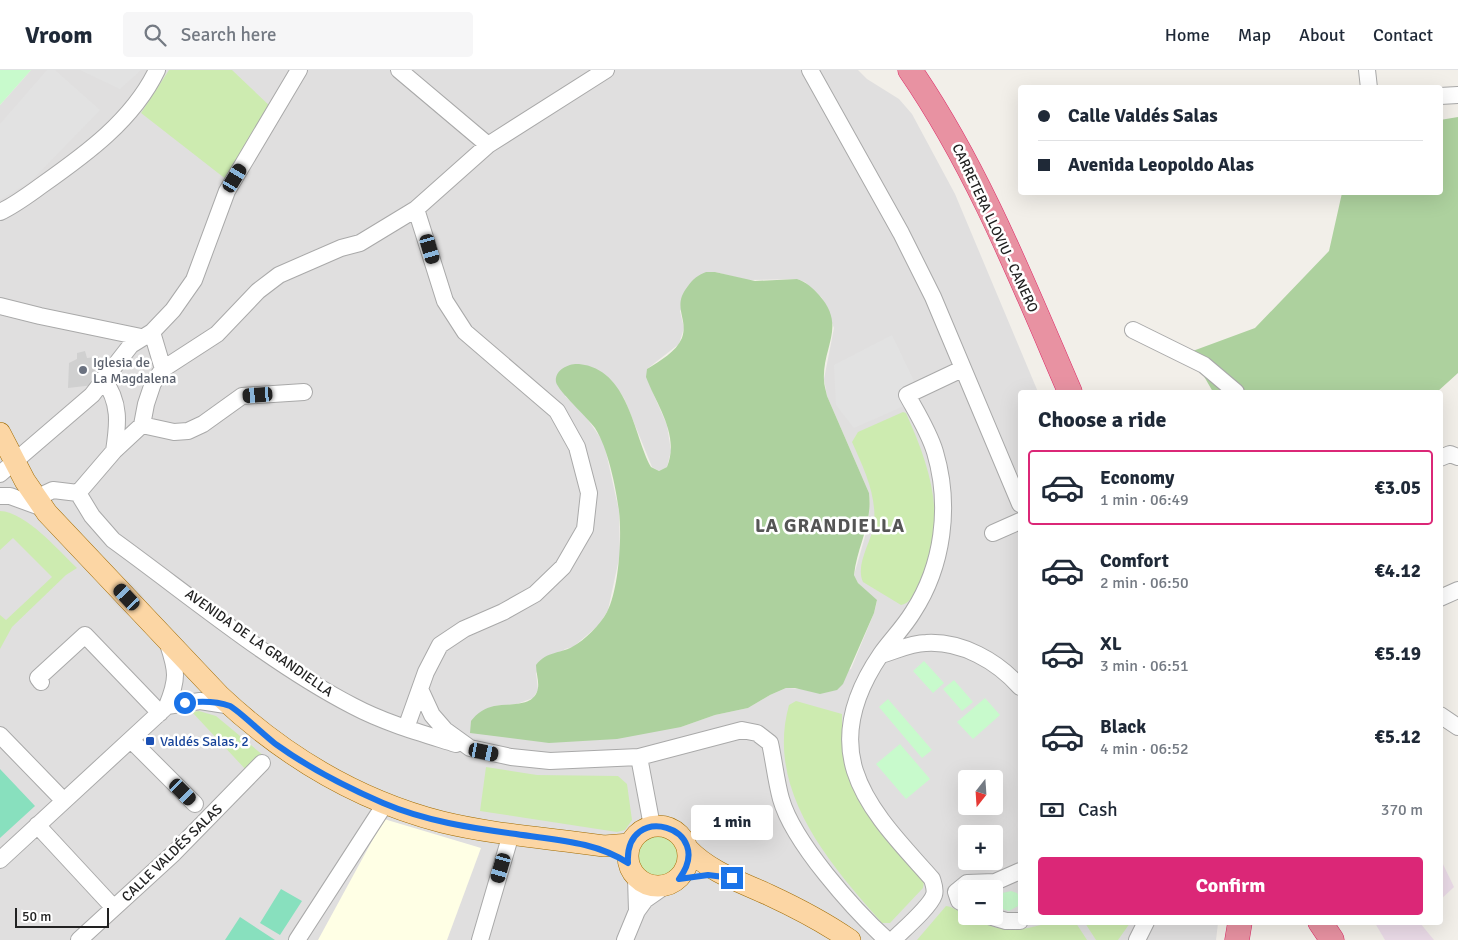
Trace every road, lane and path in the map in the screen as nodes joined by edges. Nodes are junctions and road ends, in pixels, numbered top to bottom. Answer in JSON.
{"nodes":[{"id":1,"x":157,"y":70,"type":"edge"},
{"id":2,"x":299,"y":70,"type":"edge"},
{"id":3,"x":399,"y":70,"type":"edge"},
{"id":4,"x":606,"y":70,"type":"edge"},
{"id":5,"x":810,"y":70,"type":"edge"},
{"id":6,"x":910,"y":70,"type":"edge"},
{"id":7,"x":1367,"y":70,"type":"edge"},
{"id":8,"x":1369,"y":85,"type":"edge"},
{"id":9,"x":1458,"y":95,"type":"edge"},
{"id":10,"x":1443,"y":96,"type":"edge"},
{"id":11,"x":488,"y":145,"type":"junction"},
{"id":12,"x":416,"y":209,"type":"junction"},
{"id":13,"x":0,"y":212,"type":"edge"},
{"id":14,"x":0,"y":306,"type":"edge"},
{"id":15,"x":1133,"y":330,"type":"dead end"},
{"id":16,"x":146,"y":334,"type":"junction"},
{"id":17,"x":962,"y":368,"type":"junction"},
{"id":18,"x":163,"y":369,"type":"junction"},
{"id":19,"x":103,"y":379,"type":"junction"},
{"id":20,"x":1069,"y":390,"type":"edge"},
{"id":21,"x":1234,"y":390,"type":"edge"},
{"id":22,"x":304,"y":392,"type":"dead end"},
{"id":23,"x":142,"y":425,"type":"junction"},
{"id":24,"x":0,"y":433,"type":"edge"},
{"id":25,"x":114,"y":452,"type":"junction"},
{"id":26,"x":1443,"y":457,"type":"edge"},
{"id":27,"x":1458,"y":457,"type":"edge"},
{"id":28,"x":7,"y":468,"type":"edge"},
{"id":29,"x":78,"y":493,"type":"junction"},
{"id":30,"x":0,"y":496,"type":"edge"},
{"id":31,"x":1018,"y":499,"type":"edge"},
{"id":32,"x":40,"y":503,"type":"junction"},
{"id":33,"x":1018,"y":522,"type":"edge"},
{"id":34,"x":993,"y":533,"type":"dead end"},
{"id":35,"x":1458,"y":590,"type":"edge"},
{"id":36,"x":1443,"y":597,"type":"edge"},
{"id":37,"x":166,"y":640,"type":"junction"},
{"id":38,"x":881,"y":655,"type":"junction"},
{"id":39,"x":200,"y":676,"type":"junction"},
{"id":40,"x":42,"y":682,"type":"dead end"},
{"id":41,"x":1018,"y":685,"type":"edge"},
{"id":42,"x":174,"y":688,"type":"junction"},
{"id":43,"x":420,"y":689,"type":"junction"},
{"id":44,"x":232,"y":706,"type":"junction"},
{"id":45,"x":170,"y":707,"type":"junction"},
{"id":46,"x":1443,"y":717,"type":"edge"},
{"id":47,"x":1458,"y":727,"type":"edge"},
{"id":48,"x":406,"y":728,"type":"junction"},
{"id":49,"x":0,"y":735,"type":"edge"},
{"id":50,"x":131,"y":740,"type":"junction"},
{"id":51,"x":470,"y":748,"type":"junction"},
{"id":52,"x":639,"y":757,"type":"junction"},
{"id":53,"x":262,"y":763,"type":"dead end"},
{"id":54,"x":64,"y":801,"type":"junction"},
{"id":55,"x":195,"y":804,"type":"dead end"},
{"id":56,"x":385,"y":804,"type":"junction"},
{"id":57,"x":37,"y":825,"type":"junction"},
{"id":58,"x":652,"y":826,"type":"junction"},
{"id":59,"x":511,"y":834,"type":"junction"},
{"id":60,"x":688,"y":850,"type":"junction"},
{"id":61,"x":0,"y":860,"type":"edge"},
{"id":62,"x":631,"y":862,"type":"junction"},
{"id":63,"x":1018,"y":872,"type":"edge"},
{"id":64,"x":732,"y":878,"type":"junction"},
{"id":65,"x":672,"y":882,"type":"junction"},
{"id":66,"x":934,"y":887,"type":"junction"},
{"id":67,"x":956,"y":892,"type":"junction"},
{"id":68,"x":958,"y":898,"type":"edge"},
{"id":69,"x":114,"y":908,"type":"junction"},
{"id":70,"x":636,"y":911,"type":"junction"},
{"id":71,"x":1003,"y":920,"type":"edge"},
{"id":72,"x":1018,"y":921,"type":"edge"},
{"id":73,"x":1144,"y":925,"type":"edge"},
{"id":74,"x":1240,"y":925,"type":"edge"},
{"id":75,"x":1313,"y":925,"type":"edge"},
{"id":76,"x":1322,"y":925,"type":"edge"},
{"id":77,"x":79,"y":940,"type":"edge"},
{"id":78,"x":298,"y":940,"type":"edge"},
{"id":79,"x":480,"y":940,"type":"edge"},
{"id":80,"x":626,"y":940,"type":"edge"},
{"id":81,"x":850,"y":940,"type":"edge"},
{"id":82,"x":887,"y":940,"type":"edge"},
{"id":83,"x":893,"y":940,"type":"edge"},
{"id":84,"x":1137,"y":940,"type":"edge"},
{"id":85,"x":1237,"y":940,"type":"edge"},
{"id":86,"x":1322,"y":940,"type":"edge"},
{"id":87,"x":1332,"y":940,"type":"edge"}],
"edges":[{"from":1,"to":13,"type":"street"},
{"from":2,"to":16,"type":"street"},
{"from":3,"to":11,"type":"street"},
{"from":4,"to":11,"type":"street"},
{"from":5,"to":17,"type":"street"},
{"from":6,"to":20,"type":"highway","name":"CARRETERA LLOVIU - CANERO"},
{"from":7,"to":8,"type":"street"},
{"from":9,"to":10,"type":"street"},
{"from":11,"to":12,"type":"street"},
{"from":12,"to":18,"type":"street"},
{"from":12,"to":43,"type":"street"},
{"from":14,"to":16,"type":"street"},
{"from":15,"to":21,"type":"street"},
{"from":16,"to":18,"type":"street"},
{"from":16,"to":19,"type":"street"},
{"from":17,"to":31,"type":"street"},
{"from":17,"to":38,"type":"street"},
{"from":18,"to":23,"type":"street"},
{"from":19,"to":25,"type":"street"},
{"from":19,"to":28,"type":"street"},
{"from":22,"to":23,"type":"street"},
{"from":23,"to":25,"type":"street"},
{"from":24,"to":28,"type":"main road"},
{"from":25,"to":29,"type":"street"},
{"from":26,"to":27,"type":"street"},
{"from":28,"to":32,"type":"main road"},
{"from":29,"to":32,"type":"street"},
{"from":29,"to":48,"type":"street","name":"AVENIDA DE LA GRANDIELLA"},
{"from":30,"to":32,"type":"street"},
{"from":32,"to":37,"type":"main road"},
{"from":33,"to":34,"type":"street"},
{"from":35,"to":36,"type":"street"},
{"from":37,"to":39,"type":"main road"},
{"from":37,"to":42,"type":"street"},
{"from":38,"to":41,"type":"street"},
{"from":38,"to":66,"type":"street"},
{"from":39,"to":42,"type":"street"},
{"from":39,"to":44,"type":"main road"},
{"from":39,"to":45,"type":"street"},
{"from":40,"to":45,"type":"street"},
{"from":42,"to":45,"type":"street"},
{"from":43,"to":48,"type":"street"},
{"from":43,"to":51,"type":"street"},
{"from":44,"to":45,"type":"street"},
{"from":44,"to":56,"type":"main road"},
{"from":45,"to":50,"type":"street"},
{"from":46,"to":47,"type":"street"},
{"from":48,"to":51,"type":"street","name":"AVENIDA DE LA GRANDIELLA"},
{"from":49,"to":54,"type":"street"},
{"from":50,"to":54,"type":"street"},
{"from":50,"to":55,"type":"street"},
{"from":51,"to":52,"type":"street","name":"AVENIDA DE LA GRANDIELLA"},
{"from":52,"to":58,"type":"street"},
{"from":52,"to":82,"type":"street","name":"AVENIDA DE LA GRANDIELLA"},
{"from":53,"to":69,"type":"street","name":"CALLE VALDÉS SALAS"},
{"from":54,"to":57,"type":"street"},
{"from":56,"to":59,"type":"main road"},
{"from":56,"to":78,"type":"street"},
{"from":57,"to":61,"type":"street"},
{"from":57,"to":69,"type":"street"},
{"from":58,"to":60,"type":"main road"},
{"from":58,"to":62,"type":"main road"},
{"from":59,"to":62,"type":"main road"},
{"from":59,"to":79,"type":"street"},
{"from":60,"to":64,"type":"main road"},
{"from":60,"to":65,"type":"main road"},
{"from":62,"to":65,"type":"main road"},
{"from":62,"to":70,"type":"street"},
{"from":63,"to":67,"type":"street"},
{"from":64,"to":65,"type":"main road"},
{"from":64,"to":81,"type":"main road"},
{"from":65,"to":70,"type":"street"},
{"from":66,"to":67,"type":"street"},
{"from":66,"to":83,"type":"street"},
{"from":67,"to":68,"type":"street"},
{"from":69,"to":77,"type":"street","name":"CALLE VALDÉS SALAS"},
{"from":70,"to":80,"type":"street"},
{"from":71,"to":72,"type":"street"},
{"from":73,"to":84,"type":"street"},
{"from":74,"to":85,"type":"highway"},
{"from":75,"to":86,"type":"highway"},
{"from":76,"to":87,"type":"highway"}]}
